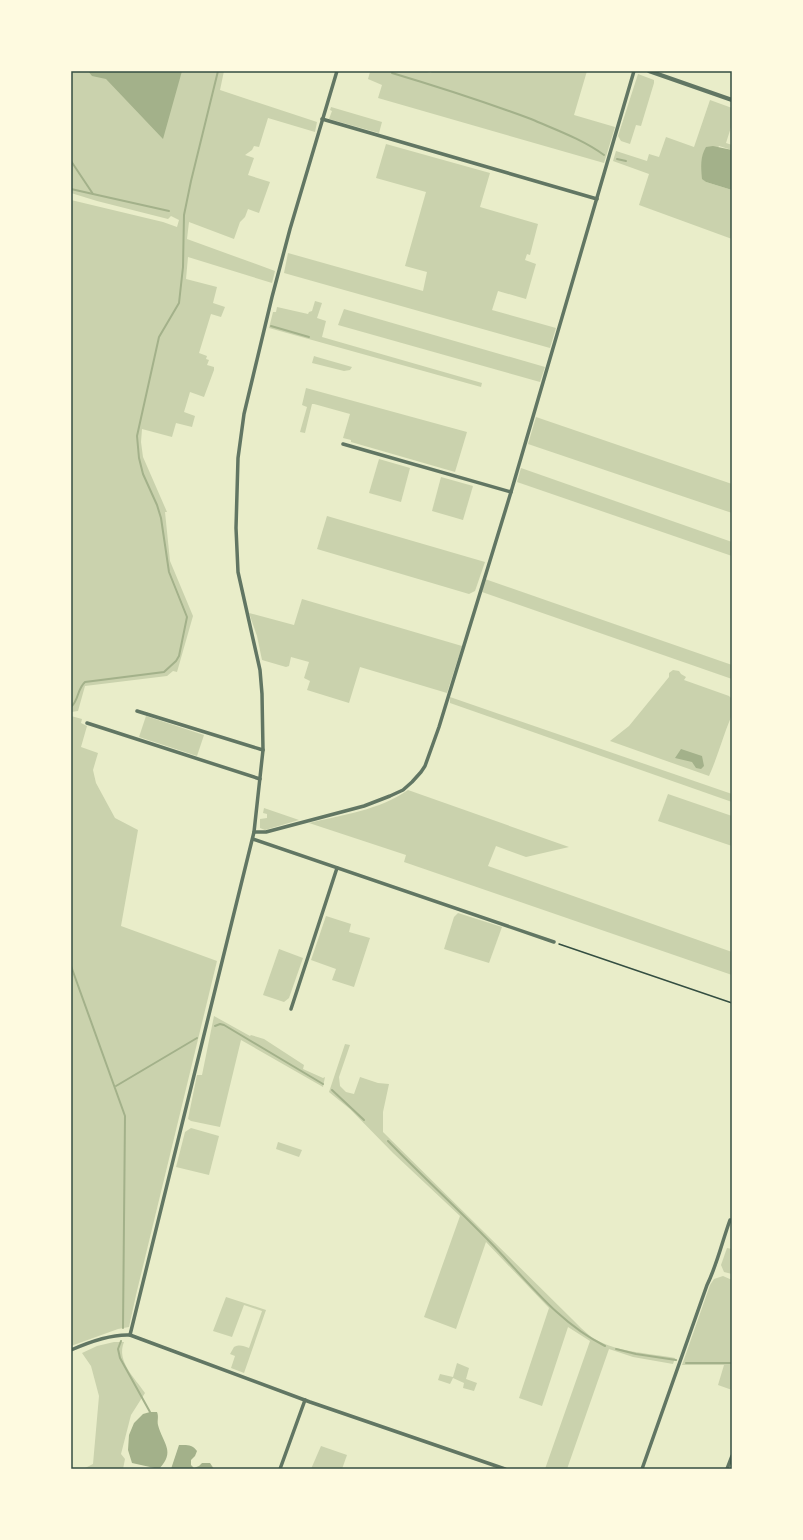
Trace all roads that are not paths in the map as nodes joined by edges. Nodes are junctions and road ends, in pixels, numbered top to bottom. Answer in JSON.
{"nodes":[{"id":1,"x":337,"y":71,"type":"edge"},
{"id":2,"x":634,"y":71,"type":"edge"},
{"id":3,"x":649,"y":71,"type":"edge"},
{"id":4,"x":732,"y":100,"type":"edge"},
{"id":5,"x":322,"y":119,"type":"junction"},
{"id":6,"x":597,"y":199,"type":"junction"},
{"id":7,"x":343,"y":444,"type":"dead end"},
{"id":8,"x":511,"y":492,"type":"junction"},
{"id":9,"x":137,"y":711,"type":"dead end"},
{"id":10,"x":87,"y":723,"type":"dead end"},
{"id":11,"x":263,"y":750,"type":"junction"},
{"id":12,"x":260,"y":779,"type":"junction"},
{"id":13,"x":254,"y":832,"type":"junction"},
{"id":14,"x":253,"y":839,"type":"junction"},
{"id":15,"x":337,"y":868,"type":"junction"},
{"id":16,"x":554,"y":942,"type":"road end"},
{"id":17,"x":291,"y":1009,"type":"dead end"},
{"id":18,"x":730,"y":1220,"type":"dead end"},
{"id":19,"x":130,"y":1335,"type":"junction"},
{"id":20,"x":71,"y":1350,"type":"edge"},
{"id":21,"x":305,"y":1400,"type":"junction"},
{"id":22,"x":732,"y":1456,"type":"edge"},
{"id":23,"x":280,"y":1469,"type":"edge"},
{"id":24,"x":505,"y":1469,"type":"edge"},
{"id":25,"x":642,"y":1469,"type":"edge"},
{"id":26,"x":727,"y":1469,"type":"edge"}],
"edges":[{"from":1,"to":5,"type":"street"},
{"from":2,"to":6,"type":"street"},
{"from":3,"to":4,"type":"street"},
{"from":5,"to":6,"type":"street"},
{"from":5,"to":11,"type":"street"},
{"from":6,"to":8,"type":"street"},
{"from":7,"to":8,"type":"street"},
{"from":8,"to":13,"type":"street"},
{"from":9,"to":11,"type":"street"},
{"from":10,"to":12,"type":"street"},
{"from":11,"to":12,"type":"street"},
{"from":12,"to":13,"type":"street"},
{"from":13,"to":14,"type":"street"},
{"from":14,"to":15,"type":"street"},
{"from":14,"to":19,"type":"street"},
{"from":15,"to":16,"type":"street"},
{"from":15,"to":17,"type":"street"},
{"from":18,"to":25,"type":"street"},
{"from":19,"to":20,"type":"street"},
{"from":19,"to":21,"type":"street"},
{"from":21,"to":23,"type":"street"},
{"from":21,"to":24,"type":"street"},
{"from":22,"to":26,"type":"street"}]}
